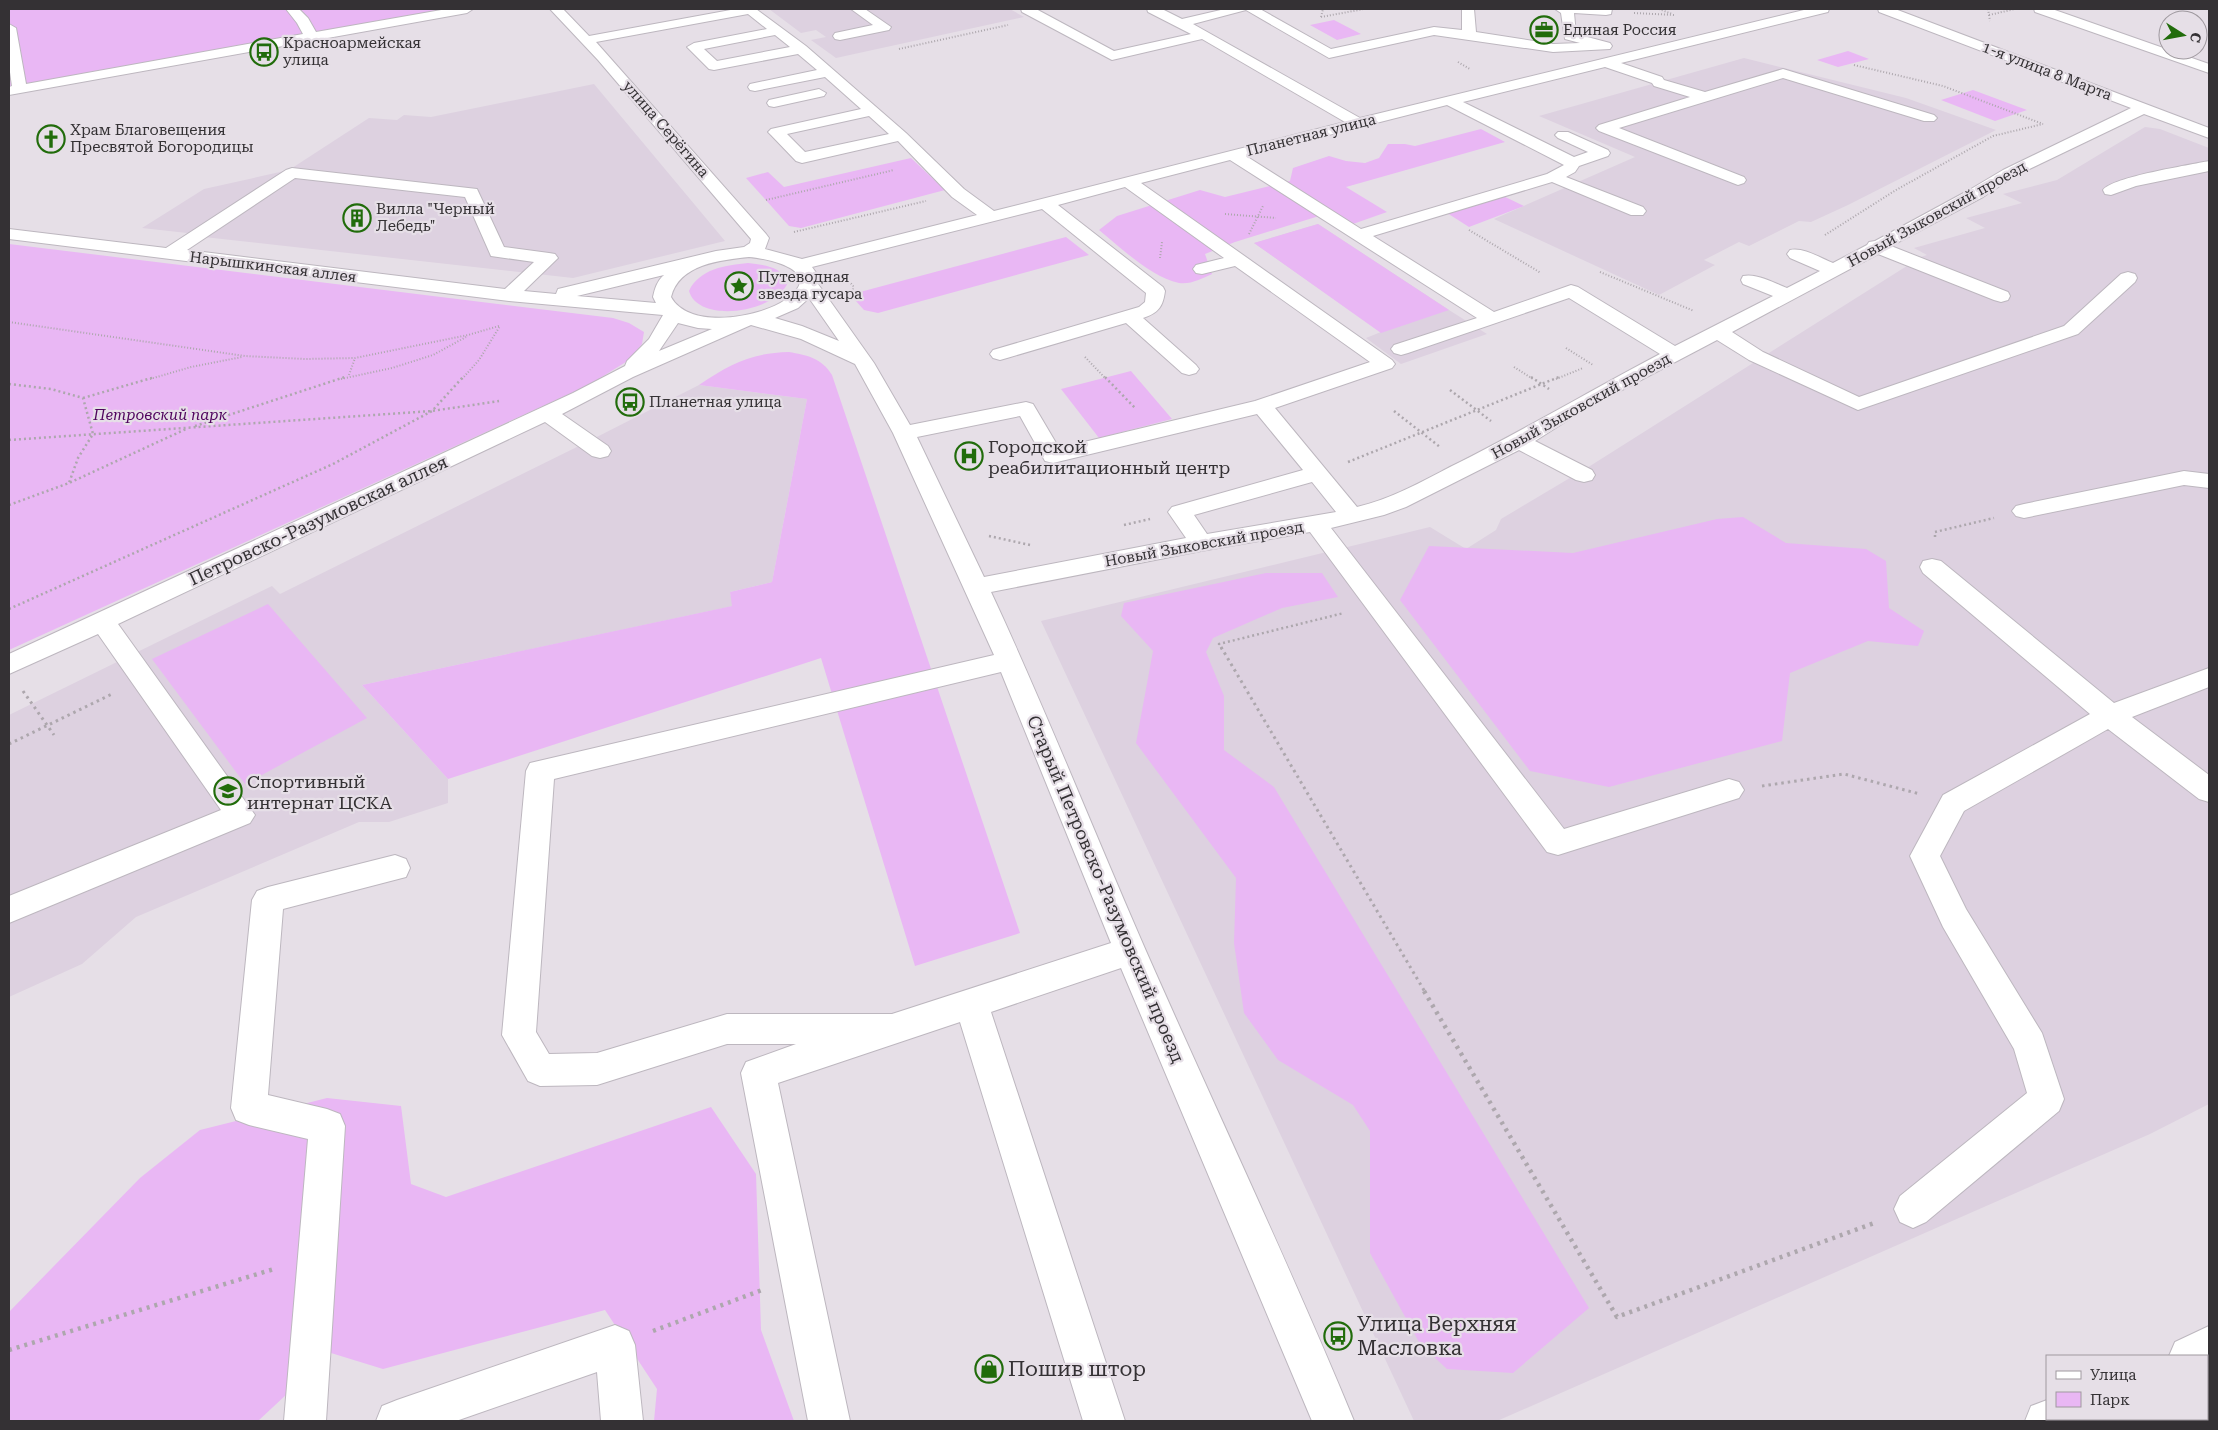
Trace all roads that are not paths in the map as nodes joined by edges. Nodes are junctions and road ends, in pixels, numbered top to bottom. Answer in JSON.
{"nodes":[{"id":1,"x":292,"y":9,"type":"edge"},
{"id":2,"x":467,"y":9,"type":"edge"},
{"id":3,"x":556,"y":9,"type":"edge"},
{"id":4,"x":685,"y":9,"type":"edge"},
{"id":5,"x":749,"y":9,"type":"edge"},
{"id":6,"x":857,"y":9,"type":"edge"},
{"id":7,"x":1027,"y":9,"type":"edge"},
{"id":8,"x":1153,"y":9,"type":"edge"},
{"id":9,"x":1240,"y":9,"type":"edge"},
{"id":10,"x":1251,"y":9,"type":"edge"},
{"id":11,"x":1468,"y":9,"type":"edge"},
{"id":12,"x":1561,"y":9,"type":"edge"},
{"id":13,"x":1567,"y":9,"type":"edge"},
{"id":14,"x":1823,"y":9,"type":"edge"},
{"id":15,"x":1884,"y":9,"type":"edge"},
{"id":16,"x":2040,"y":9,"type":"edge"},
{"id":17,"x":1606,"y":10,"type":"edge"},
{"id":18,"x":1181,"y":23,"type":"junction"},
{"id":19,"x":672,"y":24,"type":"junction"},
{"id":20,"x":9,"y":28,"type":"edge"},
{"id":21,"x":776,"y":31,"type":"junction"},
{"id":22,"x":1204,"y":35,"type":"junction"},
{"id":23,"x":311,"y":36,"type":"junction"},
{"id":24,"x":840,"y":36,"type":"dead end"},
{"id":25,"x":1469,"y":36,"type":"junction"},
{"id":26,"x":587,"y":40,"type":"junction"},
{"id":27,"x":1605,"y":46,"type":"junction"},
{"id":28,"x":801,"y":49,"type":"junction"},
{"id":29,"x":1636,"y":54,"type":"junction"},
{"id":30,"x":1606,"y":62,"type":"junction"},
{"id":31,"x":2209,"y":69,"type":"edge"},
{"id":32,"x":828,"y":72,"type":"junction"},
{"id":33,"x":755,"y":87,"type":"dead end"},
{"id":34,"x":846,"y":88,"type":"junction"},
{"id":35,"x":14,"y":90,"type":"edge"},
{"id":36,"x":1705,"y":97,"type":"junction"},
{"id":37,"x":1450,"y":101,"type":"junction"},
{"id":38,"x":774,"y":103,"type":"dead end"},
{"id":39,"x":2144,"y":108,"type":"junction"},
{"id":40,"x":873,"y":111,"type":"junction"},
{"id":41,"x":1929,"y":118,"type":"dead end"},
{"id":42,"x":1358,"y":123,"type":"junction"},
{"id":43,"x":2209,"y":133,"type":"edge"},
{"id":44,"x":1563,"y":135,"type":"dead end"},
{"id":45,"x":901,"y":136,"type":"junction"},
{"id":46,"x":1233,"y":155,"type":"junction"},
{"id":47,"x":1573,"y":163,"type":"junction"},
{"id":48,"x":2209,"y":166,"type":"edge"},
{"id":49,"x":1553,"y":177,"type":"junction"},
{"id":50,"x":1738,"y":180,"type":"dead end"},
{"id":51,"x":1128,"y":182,"type":"junction"},
{"id":52,"x":2111,"y":190,"type":"dead end"},
{"id":53,"x":1044,"y":202,"type":"junction"},
{"id":54,"x":1637,"y":211,"type":"dead end"},
{"id":55,"x":990,"y":216,"type":"junction"},
{"id":56,"x":9,"y":234,"type":"edge"},
{"id":57,"x":1358,"y":235,"type":"junction"},
{"id":58,"x":1875,"y":246,"type":"junction"},
{"id":59,"x":749,"y":252,"type":"junction"},
{"id":60,"x":169,"y":254,"type":"junction"},
{"id":61,"x":1796,"y":254,"type":"road end"},
{"id":62,"x":704,"y":259,"type":"junction"},
{"id":63,"x":1237,"y":260,"type":"junction"},
{"id":64,"x":800,"y":265,"type":"junction"},
{"id":65,"x":1202,"y":270,"type":"dead end"},
{"id":66,"x":1834,"y":270,"type":"junction"},
{"id":67,"x":2128,"y":278,"type":"dead end"},
{"id":68,"x":1750,"y":280,"type":"dead end"},
{"id":69,"x":808,"y":282,"type":"junction"},
{"id":70,"x":509,"y":295,"type":"junction"},
{"id":71,"x":1788,"y":295,"type":"junction"},
{"id":72,"x":2001,"y":296,"type":"dead end"},
{"id":73,"x":537,"y":298,"type":"junction"},
{"id":74,"x":672,"y":311,"type":"junction"},
{"id":75,"x":1130,"y":316,"type":"junction"},
{"id":76,"x":1492,"y":319,"type":"junction"},
{"id":77,"x":749,"y":321,"type":"junction"},
{"id":78,"x":1718,"y":332,"type":"junction"},
{"id":79,"x":1402,"y":349,"type":"dead end"},
{"id":80,"x":1000,"y":354,"type":"dead end"},
{"id":81,"x":1674,"y":354,"type":"junction"},
{"id":82,"x":864,"y":363,"type":"junction"},
{"id":83,"x":1189,"y":369,"type":"dead end"},
{"id":84,"x":626,"y":373,"type":"junction"},
{"id":85,"x":1262,"y":406,"type":"junction"},
{"id":86,"x":547,"y":413,"type":"junction"},
{"id":87,"x":904,"y":433,"type":"junction"},
{"id":88,"x":1519,"y":441,"type":"junction"},
{"id":89,"x":600,"y":452,"type":"dead end"},
{"id":90,"x":1317,"y":473,"type":"junction"},
{"id":91,"x":1584,"y":475,"type":"dead end"},
{"id":92,"x":2209,"y":481,"type":"edge"},
{"id":93,"x":2024,"y":511,"type":"road end"},
{"id":94,"x":1352,"y":516,"type":"junction"},
{"id":95,"x":1316,"y":524,"type":"junction"},
{"id":96,"x":1201,"y":543,"type":"junction"},
{"id":97,"x":1932,"y":567,"type":"road end"},
{"id":98,"x":976,"y":587,"type":"junction"},
{"id":99,"x":102,"y":621,"type":"junction"},
{"id":100,"x":1010,"y":661,"type":"junction"},
{"id":101,"x":9,"y":664,"type":"edge"},
{"id":102,"x":2209,"y":677,"type":"edge"},
{"id":103,"x":2110,"y":715,"type":"junction"},
{"id":104,"x":1729,"y":790,"type":"road end"},
{"id":105,"x":2209,"y":791,"type":"edge"},
{"id":106,"x":395,"y":868,"type":"dead end"},
{"id":107,"x":9,"y":910,"type":"edge"},
{"id":108,"x":1130,"y":951,"type":"junction"},
{"id":109,"x":971,"y":1003,"type":"junction"},
{"id":110,"x":892,"y":1029,"type":"junction"},
{"id":111,"x":1913,"y":1209,"type":"road end"},
{"id":112,"x":2209,"y":1346,"type":"edge"},
{"id":113,"x":2191,"y":1355,"type":"edge"},
{"id":114,"x":2054,"y":1420,"type":"edge"},
{"id":115,"x":305,"y":1421,"type":"edge"},
{"id":116,"x":397,"y":1421,"type":"edge"},
{"id":117,"x":622,"y":1421,"type":"edge"},
{"id":118,"x":829,"y":1421,"type":"edge"},
{"id":119,"x":1104,"y":1421,"type":"edge"},
{"id":120,"x":1333,"y":1421,"type":"edge"},
{"id":121,"x":2046,"y":1421,"type":"edge"}],
"edges":[{"from":1,"to":23,"type":"street"},
{"from":2,"to":23,"type":"street"},
{"from":3,"to":26,"type":"street","name":"улица Серёгина"},
{"from":4,"to":19,"type":"street"},
{"from":5,"to":19,"type":"street"},
{"from":5,"to":21,"type":"street"},
{"from":6,"to":24,"type":"street"},
{"from":7,"to":22,"type":"street"},
{"from":8,"to":18,"type":"street"},
{"from":9,"to":18,"type":"street"},
{"from":10,"to":25,"type":"street"},
{"from":11,"to":25,"type":"street"},
{"from":12,"to":13,"type":"street"},
{"from":13,"to":17,"type":"street"},
{"from":13,"to":27,"type":"street"},
{"from":14,"to":29,"type":"street","name":"Планетная улица"},
{"from":15,"to":39,"type":"street","name":"1-я улица 8 Марта"},
{"from":16,"to":31,"type":"street"},
{"from":18,"to":22,"type":"street"},
{"from":19,"to":26,"type":"street"},
{"from":20,"to":35,"type":"street"},
{"from":21,"to":28,"type":"street"},
{"from":21,"to":28,"type":"street"},
{"from":22,"to":42,"type":"street"},
{"from":23,"to":35,"type":"street"},
{"from":25,"to":27,"type":"street"},
{"from":26,"to":59,"type":"street","name":"улица Серёгина"},
{"from":27,"to":29,"type":"street"},
{"from":28,"to":32,"type":"street"},
{"from":29,"to":30,"type":"street","name":"Планетная улица"},
{"from":30,"to":36,"type":"street"},
{"from":30,"to":37,"type":"street","name":"Планетная улица"},
{"from":32,"to":33,"type":"street"},
{"from":32,"to":34,"type":"street"},
{"from":34,"to":38,"type":"street"},
{"from":34,"to":40,"type":"street"},
{"from":36,"to":41,"type":"street"},
{"from":36,"to":50,"type":"street"},
{"from":37,"to":42,"type":"street","name":"Планетная улица"},
{"from":37,"to":47,"type":"street"},
{"from":39,"to":43,"type":"street","name":"1-я улица 8 Марта"},
{"from":39,"to":58,"type":"street","name":"Новый Зыковский проезд"},
{"from":40,"to":45,"type":"street"},
{"from":40,"to":45,"type":"street"},
{"from":42,"to":46,"type":"street","name":"Планетная улица"},
{"from":44,"to":47,"type":"street"},
{"from":45,"to":55,"type":"street"},
{"from":46,"to":51,"type":"street","name":"Планетная улица"},
{"from":46,"to":57,"type":"street"},
{"from":47,"to":49,"type":"street"},
{"from":48,"to":52,"type":"street"},
{"from":49,"to":54,"type":"street"},
{"from":49,"to":57,"type":"street"},
{"from":51,"to":53,"type":"street","name":"Планетная улица"},
{"from":51,"to":63,"type":"street"},
{"from":53,"to":55,"type":"street","name":"Планетная улица"},
{"from":53,"to":75,"type":"street"},
{"from":55,"to":64,"type":"street","name":"Планетная улица"},
{"from":56,"to":60,"type":"street","name":"Нарышкинская аллея"},
{"from":57,"to":76,"type":"street"},
{"from":58,"to":66,"type":"street","name":"Новый Зыковский проезд"},
{"from":58,"to":72,"type":"street"},
{"from":59,"to":62,"type":"street"},
{"from":59,"to":64,"type":"street"},
{"from":60,"to":70,"type":"street","name":"Нарышкинская аллея"},
{"from":60,"to":70,"type":"street"},
{"from":61,"to":66,"type":"street"},
{"from":62,"to":73,"type":"street","name":"Нарышкинская аллея"},
{"from":62,"to":74,"type":"street"},
{"from":63,"to":65,"type":"street"},
{"from":63,"to":85,"type":"street"},
{"from":64,"to":69,"type":"street","name":"Старый Петровско-Разумовский проезд"},
{"from":66,"to":71,"type":"street","name":"Новый Зыковский проезд"},
{"from":67,"to":78,"type":"street"},
{"from":68,"to":71,"type":"street"},
{"from":69,"to":77,"type":"street","name":"Петровско-Разумовская аллея"},
{"from":69,"to":82,"type":"street","name":"Старый Петровско-Разумовский проезд"},
{"from":70,"to":73,"type":"street","name":"Нарышкинская аллея"},
{"from":71,"to":78,"type":"street","name":"Новый Зыковский проезд"},
{"from":73,"to":74,"type":"street","name":"Нарышкинская аллея"},
{"from":74,"to":77,"type":"street","name":"Нарышкинская аллея"},
{"from":74,"to":84,"type":"street","name":"Петровско-Разумовская аллея"},
{"from":75,"to":80,"type":"street"},
{"from":75,"to":83,"type":"street"},
{"from":76,"to":79,"type":"street"},
{"from":76,"to":81,"type":"street"},
{"from":77,"to":82,"type":"street","name":"Старый Петровско-Разумовский проезд"},
{"from":77,"to":84,"type":"street","name":"Петровско-Разумовская аллея"},
{"from":78,"to":81,"type":"street","name":"Новый Зыковский проезд"},
{"from":81,"to":88,"type":"street","name":"Новый Зыковский проезд"},
{"from":82,"to":87,"type":"street","name":"Старый Петровско-Разумовский проезд"},
{"from":84,"to":86,"type":"street","name":"Петровско-Разумовская аллея"},
{"from":85,"to":87,"type":"street"},
{"from":85,"to":90,"type":"street"},
{"from":86,"to":89,"type":"street"},
{"from":86,"to":99,"type":"street","name":"Петровско-Разумовская аллея"},
{"from":87,"to":98,"type":"street","name":"Старый Петровско-Разумовский проезд"},
{"from":88,"to":91,"type":"street"},
{"from":88,"to":94,"type":"street","name":"Новый Зыковский проезд"},
{"from":90,"to":94,"type":"street"},
{"from":90,"to":96,"type":"street"},
{"from":92,"to":93,"type":"street"},
{"from":94,"to":95,"type":"street","name":"Новый Зыковский проезд"},
{"from":95,"to":96,"type":"street","name":"Новый Зыковский проезд"},
{"from":95,"to":104,"type":"street"},
{"from":96,"to":98,"type":"street","name":"Новый Зыковский проезд"},
{"from":97,"to":103,"type":"street"},
{"from":98,"to":100,"type":"street","name":"Старый Петровско-Разумовский проезд"},
{"from":99,"to":101,"type":"street","name":"Петровско-Разумовская аллея"},
{"from":99,"to":107,"type":"street"},
{"from":100,"to":108,"type":"street","name":"Старый Петровско-Разумовский проезд"},
{"from":100,"to":110,"type":"street"},
{"from":102,"to":103,"type":"street"},
{"from":103,"to":105,"type":"street"},
{"from":103,"to":111,"type":"street"},
{"from":106,"to":115,"type":"street"},
{"from":108,"to":109,"type":"street"},
{"from":108,"to":120,"type":"street","name":"Старый Петровско-Разумовский проезд"},
{"from":109,"to":110,"type":"street"},
{"from":109,"to":119,"type":"street"},
{"from":110,"to":118,"type":"street"},
{"from":112,"to":113,"type":"street"},
{"from":114,"to":121,"type":"street"},
{"from":116,"to":117,"type":"street"}]}
